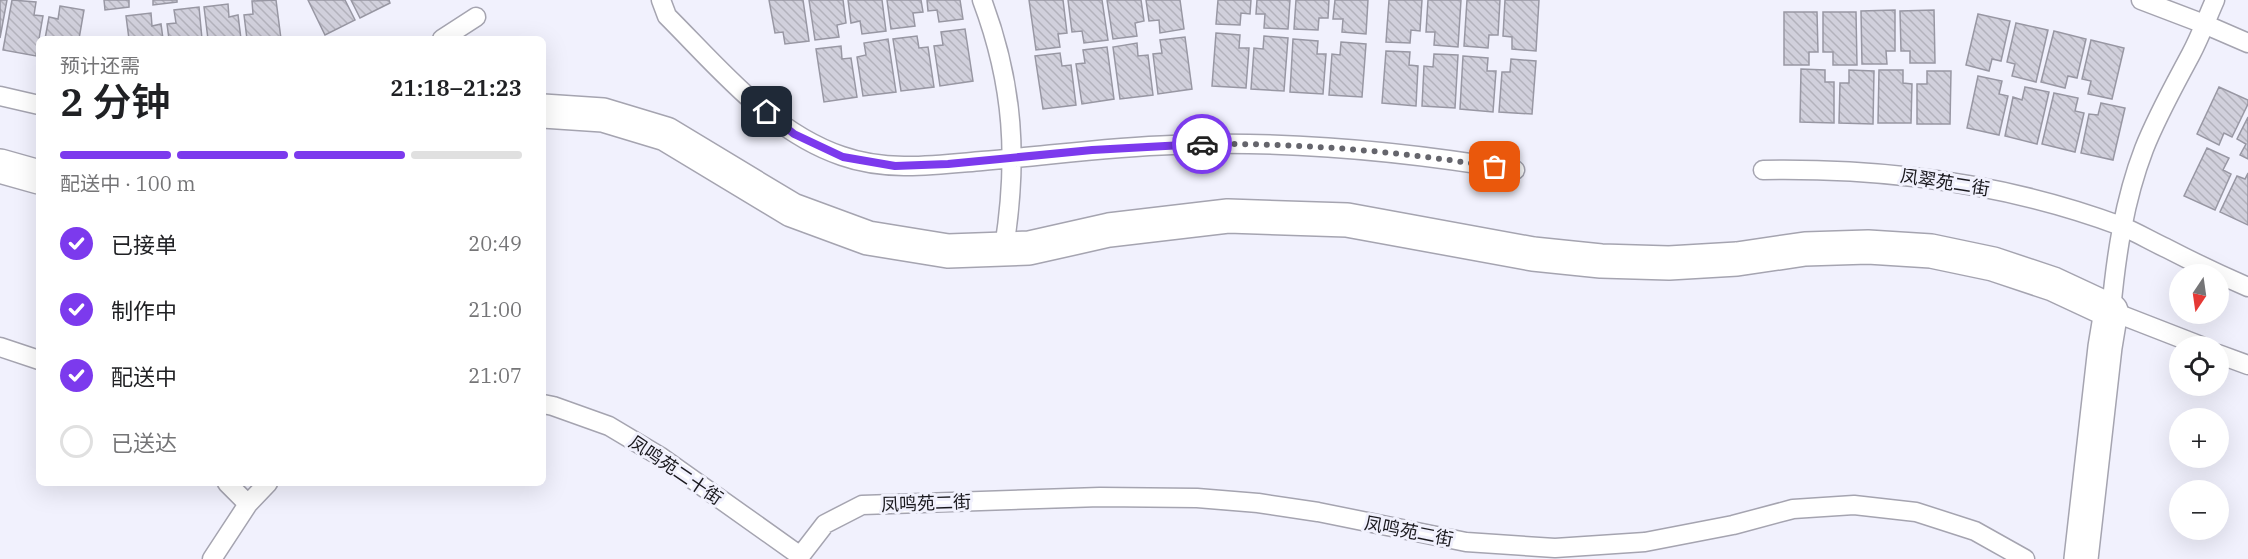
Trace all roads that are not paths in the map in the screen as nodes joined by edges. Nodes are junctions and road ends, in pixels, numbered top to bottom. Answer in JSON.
{"nodes":[{"id":1,"x":982,"y":0,"type":"edge"},
{"id":2,"x":2140,"y":0,"type":"edge"},
{"id":3,"x":2215,"y":0,"type":"edge"},
{"id":4,"x":664,"y":8,"type":"edge"},
{"id":5,"x":476,"y":17,"type":"dead end"},
{"id":6,"x":2204,"y":24,"type":"junction"},
{"id":7,"x":447,"y":36,"type":"edge"},
{"id":8,"x":2248,"y":44,"type":"edge"},
{"id":9,"x":0,"y":96,"type":"edge"},
{"id":10,"x":36,"y":104,"type":"edge"},
{"id":11,"x":546,"y":111,"type":"edge"},
{"id":12,"x":1013,"y":159,"type":"junction"},
{"id":13,"x":0,"y":166,"type":"edge"},
{"id":14,"x":1515,"y":170,"type":"dead end"},
{"id":15,"x":1763,"y":170,"type":"dead end"},
{"id":16,"x":36,"y":176,"type":"edge"},
{"id":17,"x":2123,"y":227,"type":"junction"},
{"id":18,"x":1004,"y":249,"type":"junction"},
{"id":19,"x":2248,"y":287,"type":"edge"},
{"id":20,"x":2111,"y":311,"type":"junction"},
{"id":21,"x":2175,"y":336,"type":"edge"},
{"id":22,"x":0,"y":347,"type":"edge"},
{"id":23,"x":2229,"y":358,"type":"edge"},
{"id":24,"x":36,"y":359,"type":"edge"},
{"id":25,"x":2248,"y":365,"type":"edge"},
{"id":26,"x":546,"y":405,"type":"edge"},
{"id":27,"x":230,"y":486,"type":"edge"},
{"id":28,"x":265,"y":486,"type":"edge"},
{"id":29,"x":248,"y":504,"type":"junction"},
{"id":30,"x":799,"y":557,"type":"edge"},
{"id":31,"x":212,"y":559,"type":"edge"},
{"id":32,"x":2025,"y":559,"type":"edge"},
{"id":33,"x":2081,"y":559,"type":"edge"}],
"edges":[{"from":1,"to":12,"type":"lane"},
{"from":2,"to":6,"type":"lane"},
{"from":3,"to":6,"type":"lane"},
{"from":4,"to":12,"type":"lane"},
{"from":5,"to":7,"type":"lane"},
{"from":6,"to":8,"type":"lane"},
{"from":6,"to":17,"type":"lane"},
{"from":9,"to":10,"type":"lane"},
{"from":11,"to":18,"type":"street"},
{"from":12,"to":14,"type":"lane"},
{"from":12,"to":18,"type":"lane"},
{"from":13,"to":16,"type":"street"},
{"from":15,"to":17,"type":"lane","name":"凤翠苑二街"},
{"from":17,"to":19,"type":"lane","name":"凤翠苑二街"},
{"from":17,"to":20,"type":"lane"},
{"from":18,"to":20,"type":"street"},
{"from":20,"to":21,"type":"lane"},
{"from":20,"to":33,"type":"street"},
{"from":22,"to":24,"type":"lane"},
{"from":23,"to":25,"type":"lane"},
{"from":26,"to":30,"type":"lane","name":"凤鸣苑二十街"},
{"from":27,"to":29,"type":"lane"},
{"from":28,"to":29,"type":"lane"},
{"from":29,"to":31,"type":"lane"},
{"from":30,"to":32,"type":"lane","name":"凤鸣苑二街"}]}
